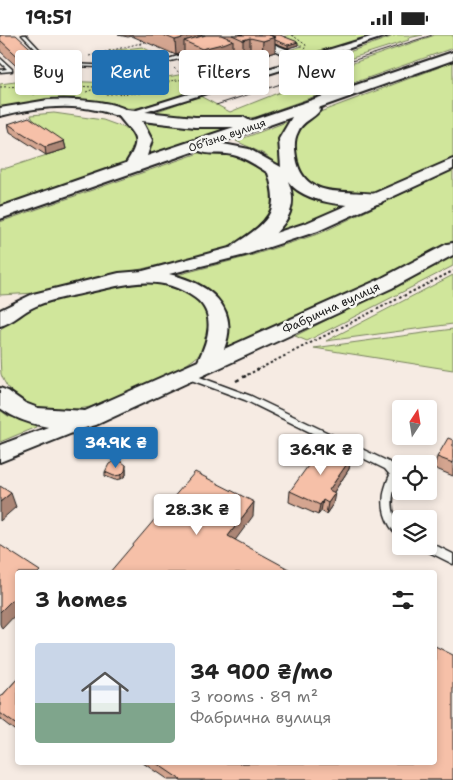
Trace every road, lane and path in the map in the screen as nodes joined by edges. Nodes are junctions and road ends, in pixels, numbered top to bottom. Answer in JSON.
{"nodes":[{"id":1,"x":24,"y":35,"type":"edge"},
{"id":2,"x":141,"y":35,"type":"edge"},
{"id":3,"x":245,"y":35,"type":"edge"},
{"id":4,"x":385,"y":35,"type":"edge"},
{"id":5,"x":154,"y":38,"type":"dead end"},
{"id":6,"x":140,"y":45,"type":"junction"},
{"id":7,"x":216,"y":46,"type":"edge"},
{"id":8,"x":38,"y":50,"type":"edge"},
{"id":9,"x":225,"y":50,"type":"edge"},
{"id":10,"x":281,"y":50,"type":"edge"},
{"id":11,"x":340,"y":50,"type":"edge"},
{"id":12,"x":453,"y":56,"type":"edge"},
{"id":13,"x":87,"y":57,"type":"dead end"},
{"id":14,"x":0,"y":59,"type":"edge"},
{"id":15,"x":169,"y":64,"type":"edge"},
{"id":16,"x":269,"y":69,"type":"edge"},
{"id":17,"x":279,"y":69,"type":"edge"},
{"id":18,"x":0,"y":71,"type":"edge"},
{"id":19,"x":274,"y":71,"type":"junction"},
{"id":20,"x":179,"y":73,"type":"edge"},
{"id":21,"x":15,"y":86,"type":"edge"},
{"id":22,"x":0,"y":87,"type":"edge"},
{"id":23,"x":338,"y":96,"type":"junction"},
{"id":24,"x":0,"y":112,"type":"edge"},
{"id":25,"x":294,"y":112,"type":"junction"},
{"id":26,"x":126,"y":115,"type":"junction"},
{"id":27,"x":187,"y":149,"type":"junction"},
{"id":28,"x":453,"y":163,"type":"edge"},
{"id":29,"x":132,"y":168,"type":"junction"},
{"id":30,"x":374,"y":199,"type":"junction"},
{"id":31,"x":0,"y":213,"type":"edge"},
{"id":32,"x":453,"y":248,"type":"edge"},
{"id":33,"x":239,"y":251,"type":"junction"},
{"id":34,"x":453,"y":271,"type":"edge"},
{"id":35,"x":139,"y":276,"type":"junction"},
{"id":36,"x":35,"y":299,"type":"junction"},
{"id":37,"x":0,"y":302,"type":"edge"},
{"id":38,"x":0,"y":320,"type":"edge"},
{"id":39,"x":207,"y":365,"type":"junction"},
{"id":40,"x":186,"y":375,"type":"junction"},
{"id":41,"x":222,"y":388,"type":"junction"},
{"id":42,"x":0,"y":396,"type":"edge"},
{"id":43,"x":88,"y":419,"type":"junction"},
{"id":44,"x":0,"y":454,"type":"edge"},
{"id":45,"x":392,"y":525,"type":"edge"},
{"id":46,"x":437,"y":551,"type":"edge"},
{"id":47,"x":453,"y":559,"type":"edge"}],
"edges":[{"from":1,"to":8,"type":"lane"},
{"from":2,"to":6,"type":"path"},
{"from":3,"to":10,"type":"street"},
{"from":4,"to":11,"type":"street"},
{"from":5,"to":6,"type":"path"},
{"from":6,"to":13,"type":"path"},
{"from":7,"to":9,"type":"lane"},
{"from":12,"to":23,"type":"main road","name":"Обʼїзна вулиця"},
{"from":14,"to":18,"type":"lane"},
{"from":15,"to":20,"type":"path"},
{"from":16,"to":19,"type":"lane"},
{"from":17,"to":19,"type":"street"},
{"from":19,"to":26,"type":"street"},
{"from":21,"to":22,"type":"path"},
{"from":23,"to":25,"type":"main road","name":"Обʼїзна вулиця"},
{"from":23,"to":30,"type":"main road"},
{"from":24,"to":26,"type":"main road"},
{"from":25,"to":26,"type":"main road"},
{"from":25,"to":27,"type":"main road","name":"Обʼїзна вулиця"},
{"from":26,"to":29,"type":"main road"},
{"from":27,"to":29,"type":"main road","name":"Обʼїзна вулиця"},
{"from":27,"to":33,"type":"main road"},
{"from":28,"to":30,"type":"main road"},
{"from":29,"to":31,"type":"main road","name":"Обʼїзна вулиця"},
{"from":30,"to":33,"type":"main road"},
{"from":32,"to":39,"type":"main road","name":"Фабрична вулиця"},
{"from":33,"to":35,"type":"main road"},
{"from":34,"to":41,"type":"path"},
{"from":35,"to":36,"type":"main road"},
{"from":35,"to":39,"type":"main road"},
{"from":36,"to":37,"type":"main road"},
{"from":36,"to":38,"type":"main road"},
{"from":39,"to":40,"type":"main road","name":"Фабрична вулиця"},
{"from":40,"to":41,"type":"lane"},
{"from":40,"to":43,"type":"main road","name":"Фабрична вулиця"},
{"from":41,"to":45,"type":"lane"},
{"from":42,"to":43,"type":"main road"},
{"from":43,"to":44,"type":"street"},
{"from":46,"to":47,"type":"lane"}]}
